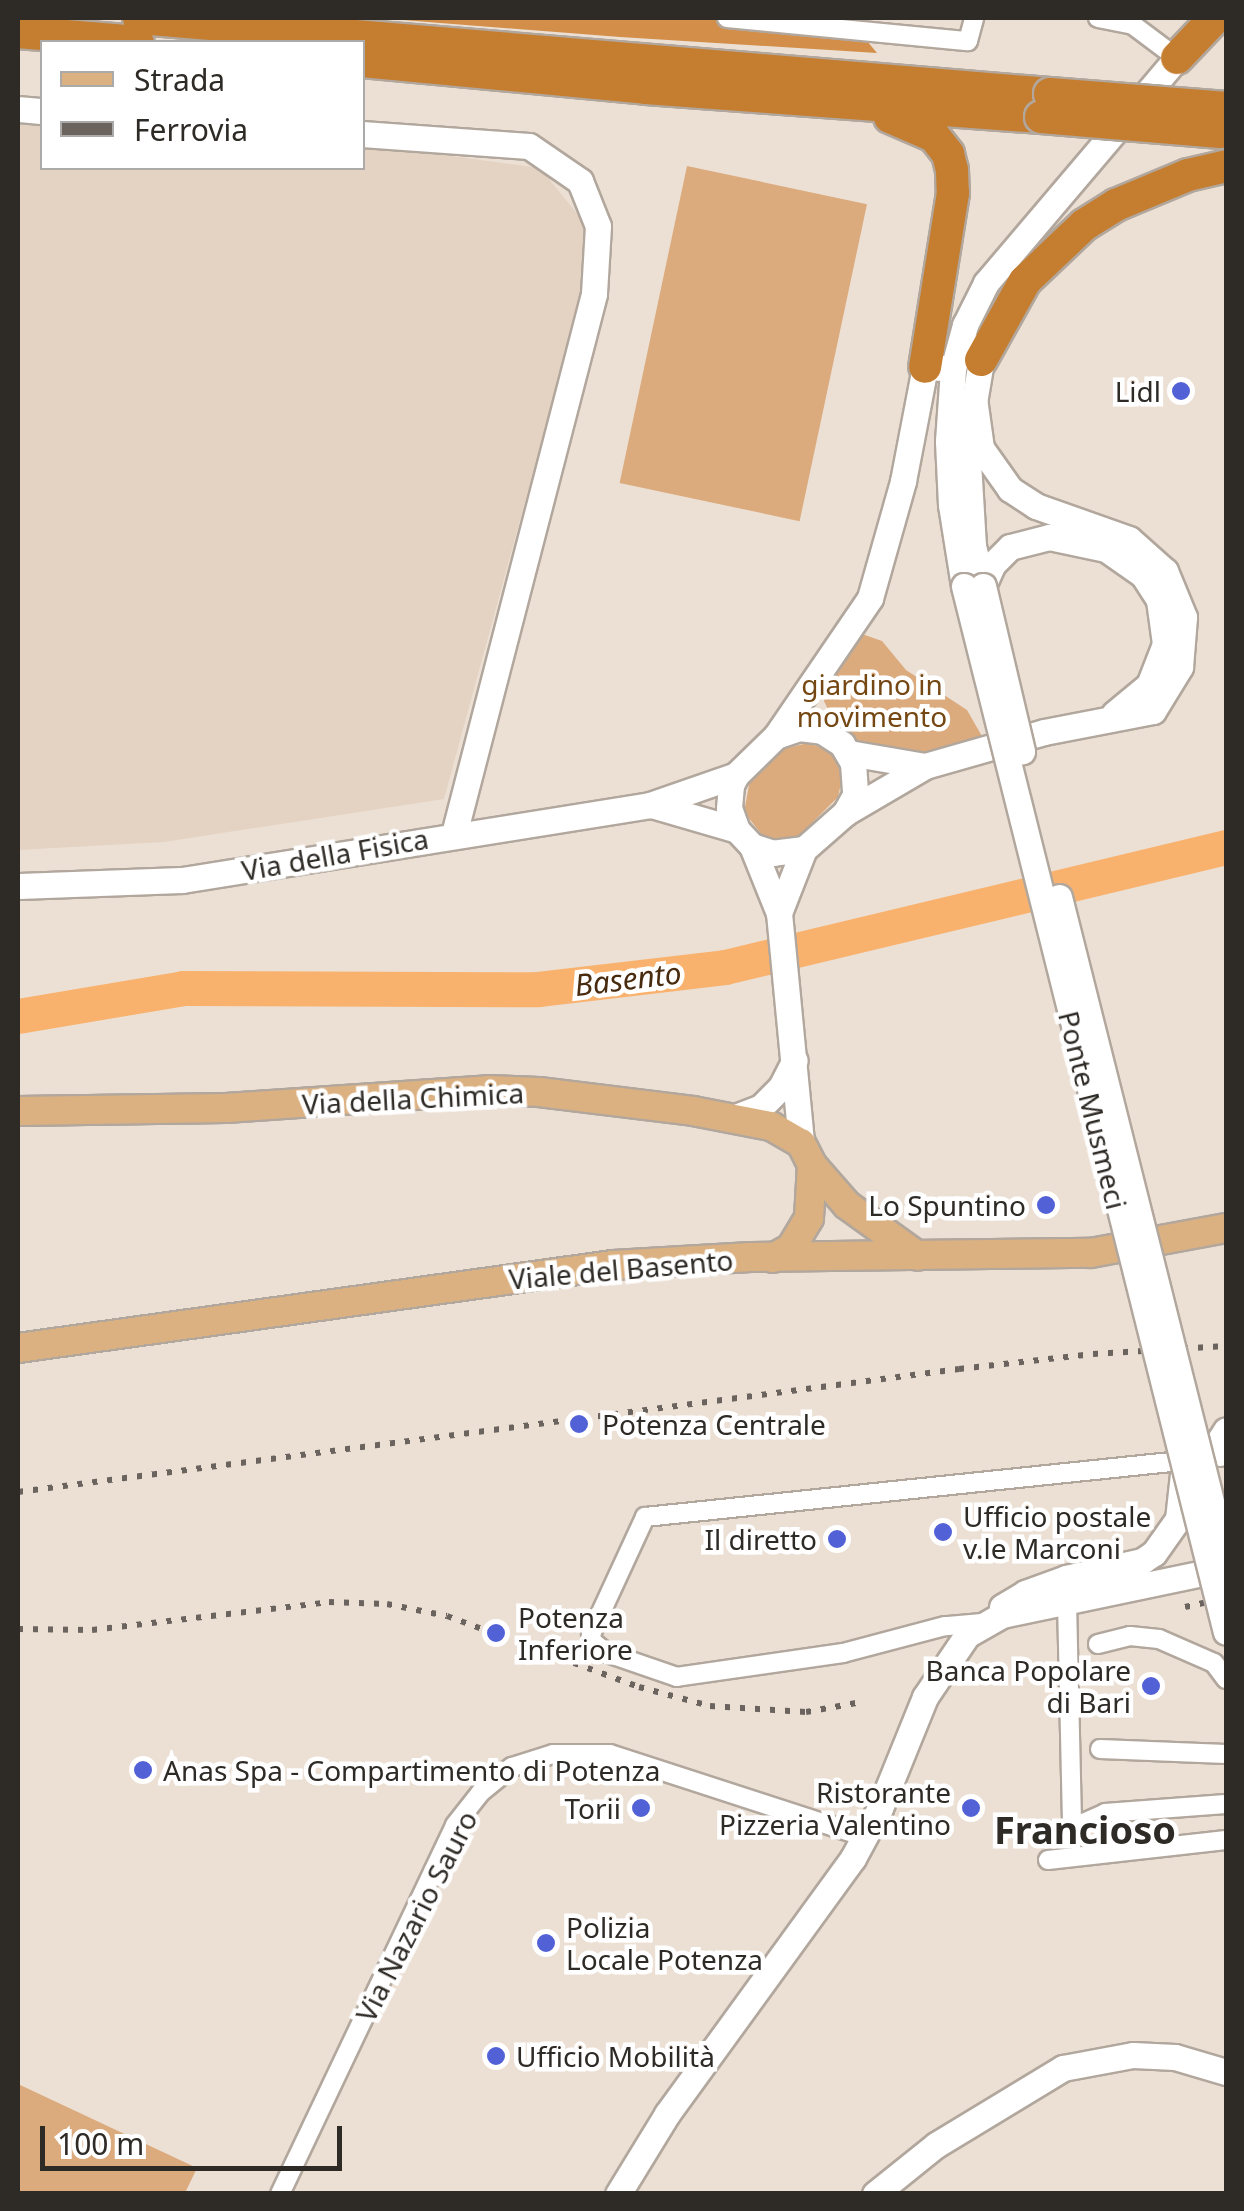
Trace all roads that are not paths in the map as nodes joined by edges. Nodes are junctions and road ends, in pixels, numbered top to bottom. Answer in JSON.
{"nodes":[{"id":1,"x":139,"y":18,"type":"edge"},
{"id":2,"x":727,"y":18,"type":"edge"},
{"id":3,"x":974,"y":18,"type":"edge"},
{"id":4,"x":1098,"y":18,"type":"edge"},
{"id":5,"x":1215,"y":18,"type":"edge"},
{"id":6,"x":18,"y":32,"type":"edge"},
{"id":7,"x":114,"y":40,"type":"edge"},
{"id":8,"x":1177,"y":58,"type":"junction"},
{"id":9,"x":365,"y":61,"type":"edge"},
{"id":10,"x":822,"y":102,"type":"junction"},
{"id":11,"x":1046,"y":106,"type":"junction"},
{"id":12,"x":1224,"y":124,"type":"edge"},
{"id":13,"x":365,"y":134,"type":"edge"},
{"id":14,"x":1226,"y":166,"type":"edge"},
{"id":15,"x":953,"y":365,"type":"junction"},
{"id":16,"x":974,"y":398,"type":"junction"},
{"id":17,"x":974,"y":586,"type":"junction"},
{"id":18,"x":822,"y":664,"type":"junction"},
{"id":19,"x":1100,"y":720,"type":"junction"},
{"id":20,"x":776,"y":736,"type":"junction"},
{"id":21,"x":840,"y":745,"type":"junction"},
{"id":22,"x":925,"y":766,"type":"junction"},
{"id":23,"x":736,"y":775,"type":"junction"},
{"id":24,"x":650,"y":805,"type":"junction"},
{"id":25,"x":845,"y":813,"type":"junction"},
{"id":26,"x":454,"y":834,"type":"junction"},
{"id":27,"x":744,"y":838,"type":"junction"},
{"id":28,"x":804,"y":849,"type":"junction"},
{"id":29,"x":18,"y":886,"type":"edge"},
{"id":30,"x":779,"y":912,"type":"junction"},
{"id":31,"x":795,"y":1060,"type":"junction"},
{"id":32,"x":18,"y":1111,"type":"edge"},
{"id":33,"x":733,"y":1118,"type":"junction"},
{"id":34,"x":806,"y":1154,"type":"junction"},
{"id":35,"x":1226,"y":1228,"type":"edge"},
{"id":36,"x":919,"y":1257,"type":"junction"},
{"id":37,"x":772,"y":1258,"type":"junction"},
{"id":38,"x":18,"y":1348,"type":"edge"},
{"id":39,"x":1225,"y":1448,"type":"edge"},
{"id":40,"x":1174,"y":1470,"type":"junction"},
{"id":41,"x":1226,"y":1564,"type":"edge"},
{"id":42,"x":1066,"y":1602,"type":"junction"},
{"id":43,"x":982,"y":1622,"type":"junction"},
{"id":44,"x":1226,"y":1632,"type":"edge"},
{"id":45,"x":1098,"y":1644,"type":"dead end"},
{"id":46,"x":1226,"y":1680,"type":"edge"},
{"id":47,"x":1100,"y":1749,"type":"dead end"},
{"id":48,"x":1226,"y":1754,"type":"edge"},
{"id":49,"x":1226,"y":1804,"type":"edge"},
{"id":50,"x":866,"y":1837,"type":"junction"},
{"id":51,"x":1226,"y":1840,"type":"edge"},
{"id":52,"x":1048,"y":1860,"type":"dead end"},
{"id":53,"x":1226,"y":2072,"type":"edge"},
{"id":54,"x":280,"y":2194,"type":"edge"},
{"id":55,"x":618,"y":2194,"type":"edge"},
{"id":56,"x":874,"y":2194,"type":"edge"}],
"edges":[{"from":1,"to":11,"type":"highway"},
{"from":2,"to":3,"type":"street"},
{"from":4,"to":8,"type":"street"},
{"from":5,"to":8,"type":"highway"},
{"from":6,"to":7,"type":"highway"},
{"from":8,"to":15,"type":"street"},
{"from":9,"to":10,"type":"highway"},
{"from":10,"to":11,"type":"highway"},
{"from":10,"to":15,"type":"highway"},
{"from":11,"to":12,"type":"highway","bridge":true},
{"from":13,"to":26,"type":"street"},
{"from":14,"to":15,"type":"highway"},
{"from":15,"to":16,"type":"street"},
{"from":15,"to":17,"type":"street"},
{"from":15,"to":18,"type":"street"},
{"from":16,"to":17,"type":"street"},
{"from":16,"to":19,"type":"street"},
{"from":17,"to":19,"type":"street"},
{"from":17,"to":40,"type":"street","name":"Ponte Musmeci","bridge":true},
{"from":17,"to":41,"type":"street","name":"Ponte Musmeci","bridge":true},
{"from":18,"to":20,"type":"street"},
{"from":18,"to":21,"type":"street"},
{"from":19,"to":22,"type":"street"},
{"from":20,"to":21,"type":"street"},
{"from":20,"to":23,"type":"street"},
{"from":21,"to":22,"type":"street"},
{"from":21,"to":25,"type":"street"},
{"from":22,"to":25,"type":"street"},
{"from":23,"to":24,"type":"street"},
{"from":23,"to":27,"type":"street"},
{"from":24,"to":26,"type":"street","name":"Via della Fisica"},
{"from":24,"to":27,"type":"street"},
{"from":25,"to":28,"type":"street"},
{"from":26,"to":29,"type":"street","name":"Via della Fisica"},
{"from":27,"to":28,"type":"street"},
{"from":27,"to":30,"type":"street"},
{"from":28,"to":30,"type":"street"},
{"from":30,"to":31,"type":"street"},
{"from":31,"to":33,"type":"street"},
{"from":31,"to":34,"type":"street"},
{"from":32,"to":33,"type":"main road","name":"Via della Chimica"},
{"from":33,"to":34,"type":"main road","name":"Via della Chimica"},
{"from":34,"to":36,"type":"main road"},
{"from":34,"to":37,"type":"main road"},
{"from":35,"to":36,"type":"main road","name":"Viale del Basento"},
{"from":36,"to":37,"type":"main road","name":"Viale del Basento"},
{"from":37,"to":38,"type":"main road","name":"Viale del Basento"},
{"from":39,"to":40,"type":"street"},
{"from":40,"to":43,"type":"street"},
{"from":40,"to":43,"type":"street"},
{"from":40,"to":44,"type":"street","name":"Ponte Musmeci","bridge":true},
{"from":41,"to":42,"type":"street"},
{"from":42,"to":43,"type":"street"},
{"from":42,"to":49,"type":"street"},
{"from":43,"to":50,"type":"street"},
{"from":45,"to":46,"type":"street"},
{"from":47,"to":48,"type":"street"},
{"from":50,"to":54,"type":"street","name":"Via Nazario Sauro"},
{"from":50,"to":55,"type":"street"},
{"from":51,"to":52,"type":"street"},
{"from":53,"to":56,"type":"street"}]}
